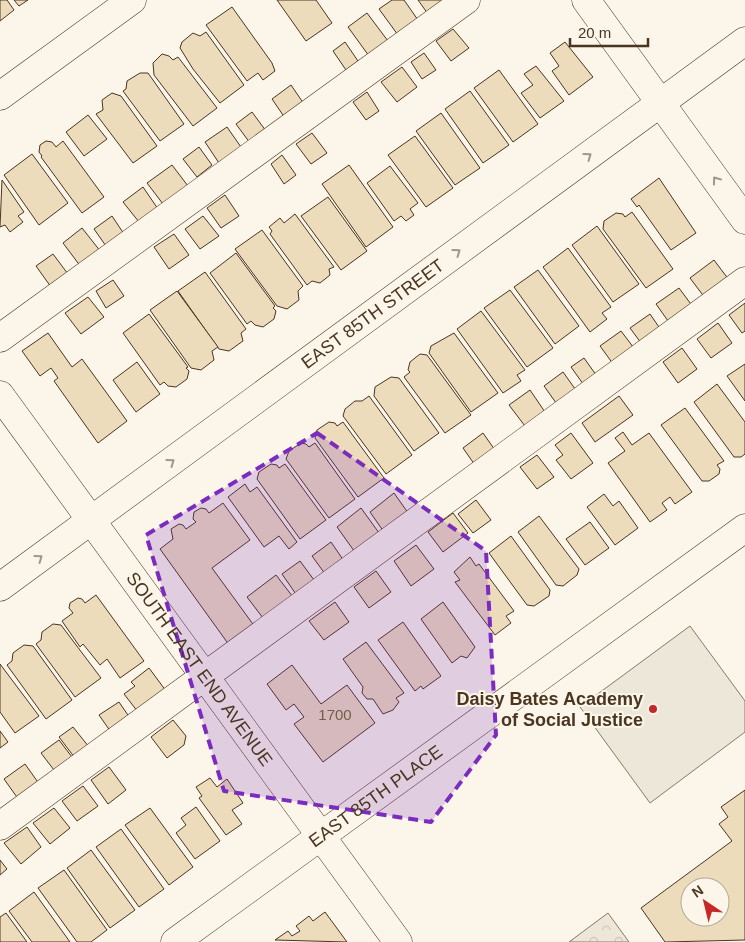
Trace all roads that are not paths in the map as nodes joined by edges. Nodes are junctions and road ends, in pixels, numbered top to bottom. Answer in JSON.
{"nodes":[{"id":1,"x":132,"y":0,"type":"edge"},
{"id":2,"x":466,"y":0,"type":"edge"},
{"id":3,"x":586,"y":0,"type":"edge"},
{"id":4,"x":745,"y":41,"type":"edge"},
{"id":5,"x":0,"y":96,"type":"edge"},
{"id":6,"x":660,"y":103,"type":"junction"},
{"id":7,"x":745,"y":220,"type":"edge"},
{"id":8,"x":745,"y":281,"type":"edge"},
{"id":9,"x":0,"y":338,"type":"edge"},
{"id":10,"x":0,"y":395,"type":"edge"},
{"id":11,"x":92,"y":521,"type":"junction"},
{"id":12,"x":745,"y":528,"type":"edge"},
{"id":13,"x":0,"y":587,"type":"edge"},
{"id":14,"x":204,"y":677,"type":"junction"},
{"id":15,"x":0,"y":826,"type":"edge"},
{"id":16,"x":321,"y":836,"type":"junction"},
{"id":17,"x":175,"y":942,"type":"edge"},
{"id":18,"x":398,"y":942,"type":"edge"}],
"edges":[{"from":1,"to":5,"type":"street"},
{"from":2,"to":9,"type":"street"},
{"from":3,"to":6,"type":"street"},
{"from":4,"to":6,"type":"street","name":"EAST 85TH STREET"},
{"from":7,"to":6,"type":"street","one_way":true},
{"from":11,"to":6,"type":"street","name":"EAST 85TH STREET","one_way":true},
{"from":8,"to":14,"type":"street"},
{"from":10,"to":11,"type":"street","name":"SOUTH EAST END AVENUE"},
{"from":13,"to":11,"type":"street","name":"EAST 85TH STREET","one_way":true},
{"from":11,"to":14,"type":"street","name":"SOUTH EAST END AVENUE"},
{"from":12,"to":16,"type":"street","name":"EAST 85TH PLACE"},
{"from":14,"to":15,"type":"street"},
{"from":14,"to":16,"type":"street","name":"SOUTH EAST END AVENUE"},
{"from":16,"to":17,"type":"street","name":"EAST 85TH PLACE"},
{"from":16,"to":18,"type":"street","name":"SOUTH EAST END AVENUE"}]}
